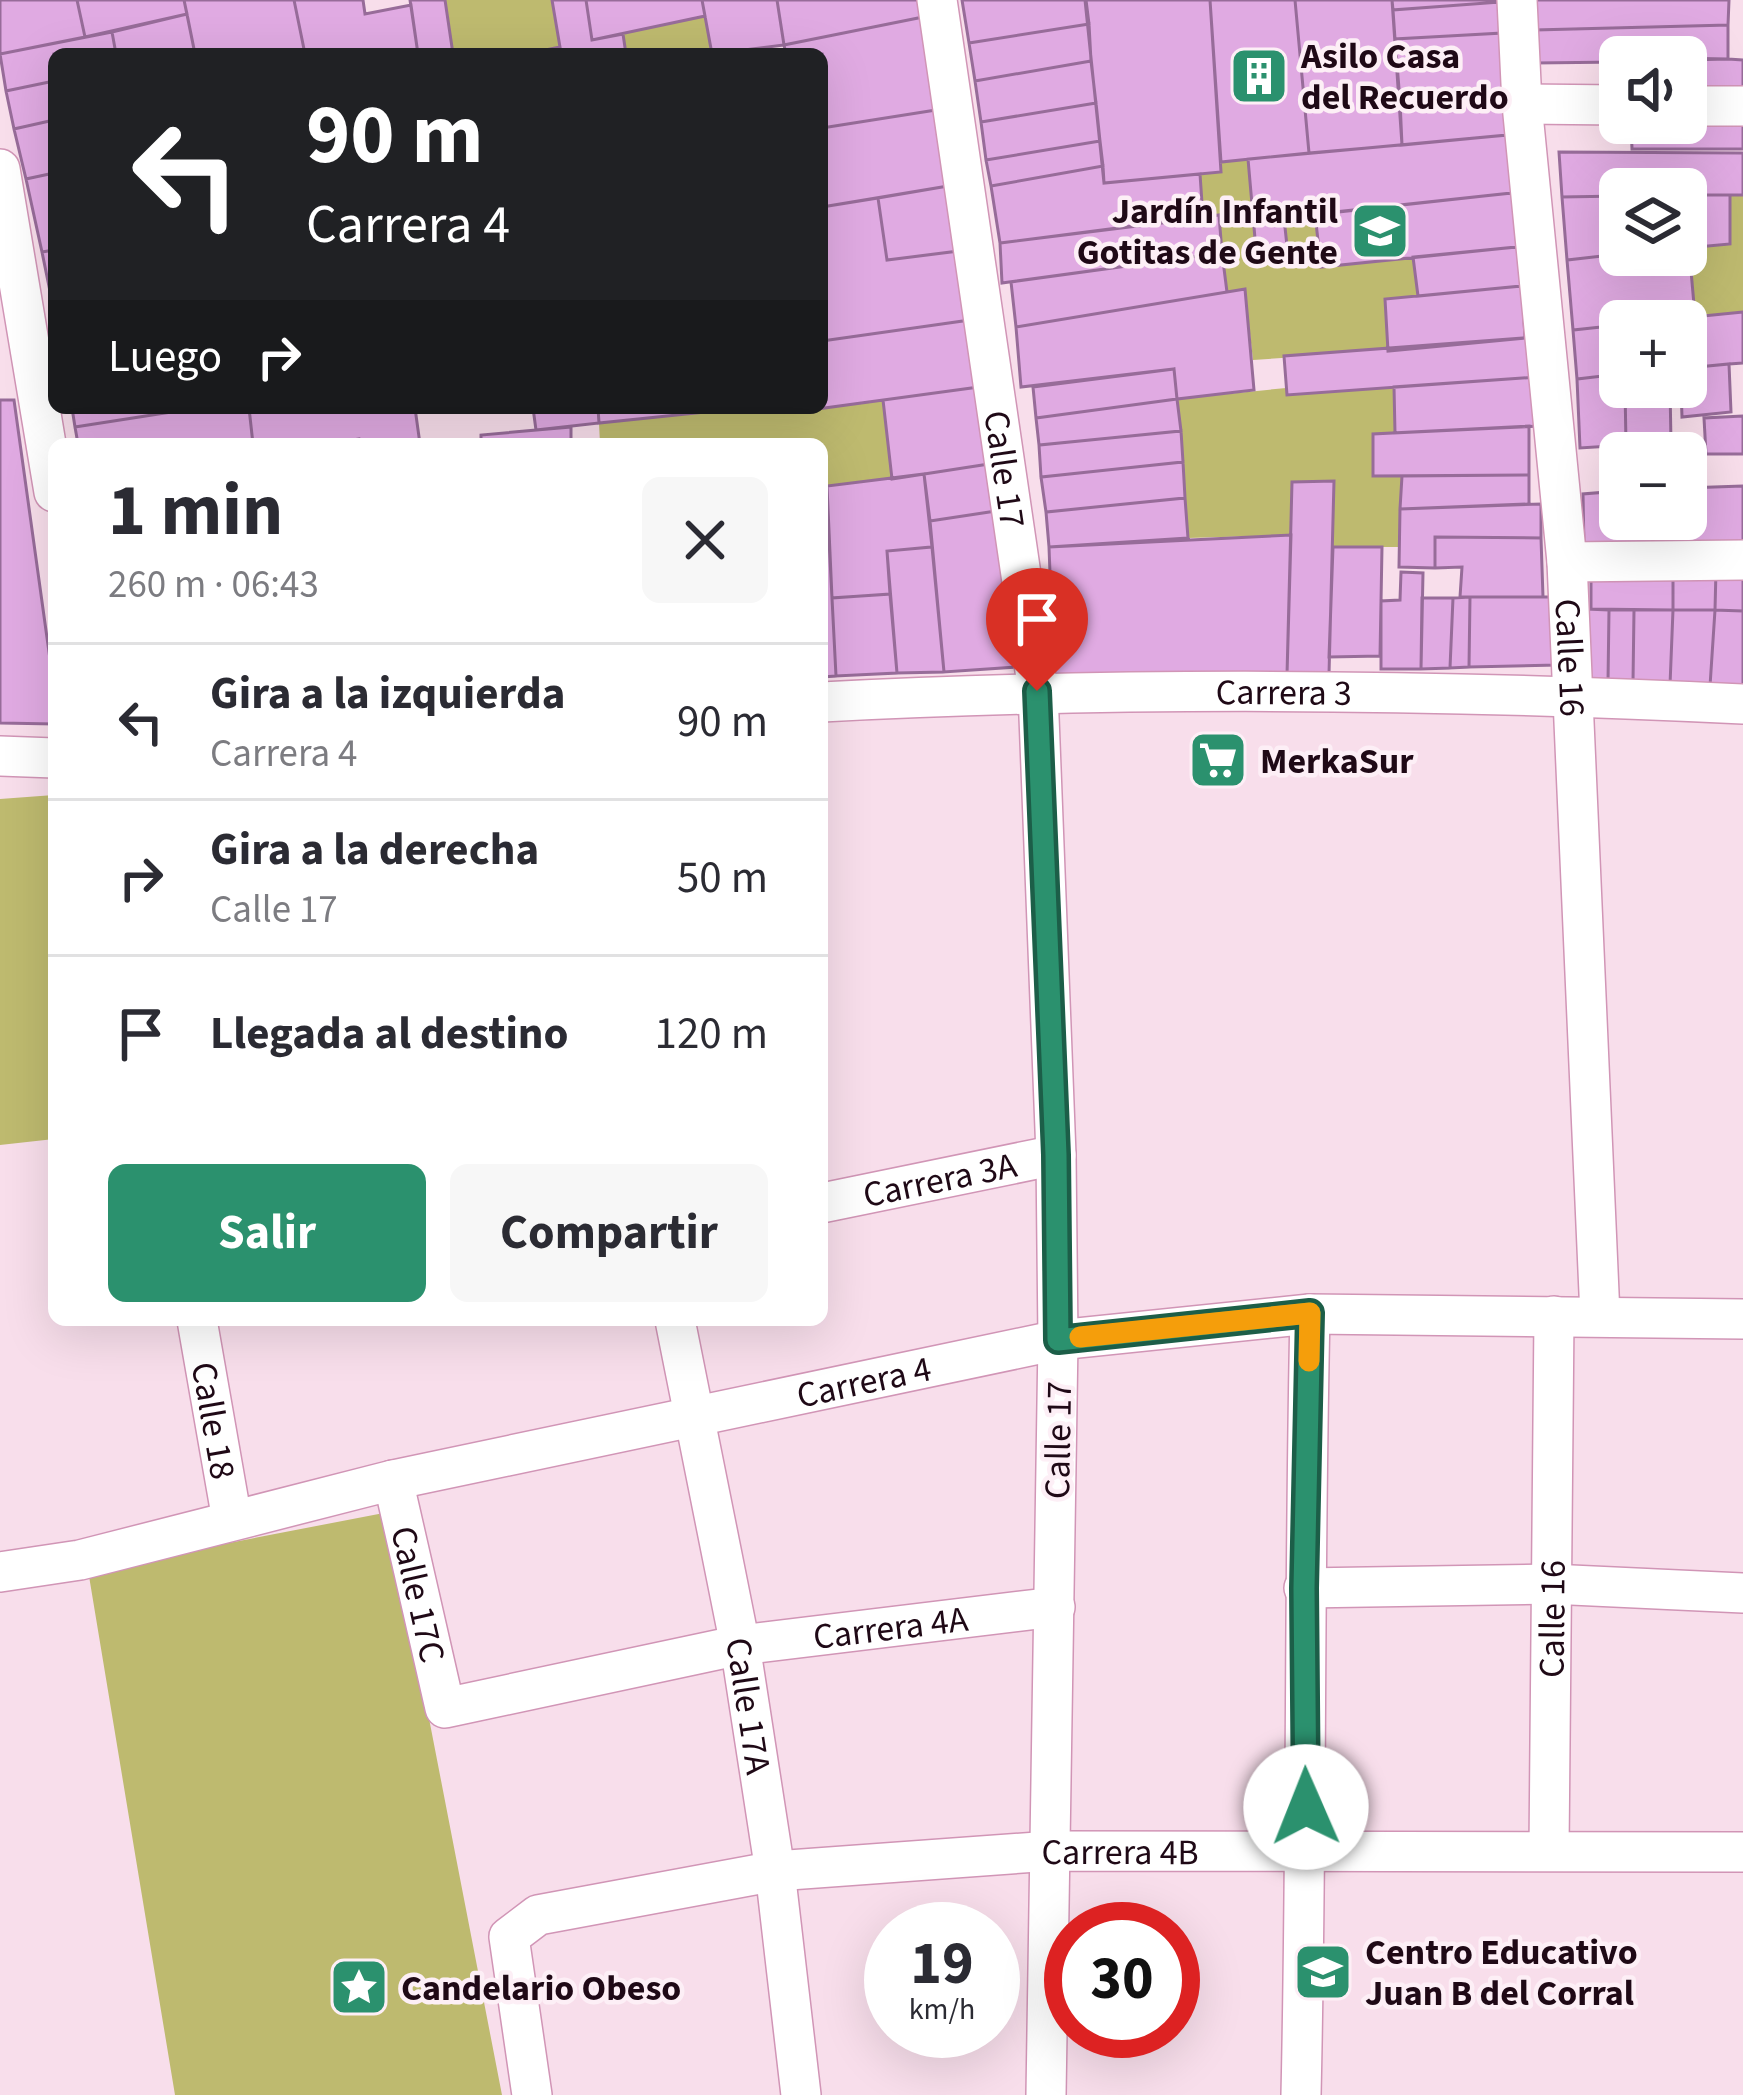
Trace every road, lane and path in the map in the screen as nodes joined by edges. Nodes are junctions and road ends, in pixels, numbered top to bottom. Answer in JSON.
{"nodes":[{"id":1,"x":937,"y":0,"type":"edge"},
{"id":2,"x":1517,"y":0,"type":"edge"},
{"id":3,"x":1522,"y":104,"type":"junction"},
{"id":4,"x":1599,"y":105,"type":"edge"},
{"id":5,"x":1707,"y":106,"type":"edge"},
{"id":6,"x":1743,"y":106,"type":"edge"},
{"id":7,"x":0,"y":169,"type":"edge"},
{"id":8,"x":5,"y":216,"type":"edge"},
{"id":9,"x":48,"y":458,"type":"edge"},
{"id":10,"x":1743,"y":560,"type":"edge"},
{"id":11,"x":1567,"y":562,"type":"junction"},
{"id":12,"x":1037,"y":691,"type":"junction"},
{"id":13,"x":1573,"y":696,"type":"junction"},
{"id":14,"x":828,"y":702,"type":"edge"},
{"id":15,"x":1743,"y":704,"type":"edge"},
{"id":16,"x":0,"y":756,"type":"edge"},
{"id":17,"x":48,"y":758,"type":"edge"},
{"id":18,"x":1056,"y":1155,"type":"junction"},
{"id":19,"x":828,"y":1202,"type":"edge"},
{"id":20,"x":1310,"y":1313,"type":"junction"},
{"id":21,"x":1554,"y":1316,"type":"junction"},
{"id":22,"x":1600,"y":1316,"type":"junction"},
{"id":23,"x":1743,"y":1319,"type":"edge"},
{"id":24,"x":198,"y":1326,"type":"edge"},
{"id":25,"x":676,"y":1326,"type":"edge"},
{"id":26,"x":1058,"y":1340,"type":"junction"},
{"id":27,"x":694,"y":1418,"type":"junction"},
{"id":28,"x":392,"y":1480,"type":"junction"},
{"id":29,"x":232,"y":1520,"type":"junction"},
{"id":30,"x":0,"y":1572,"type":"edge"},
{"id":31,"x":1550,"y":1584,"type":"junction"},
{"id":32,"x":1304,"y":1588,"type":"junction"},
{"id":33,"x":1743,"y":1593,"type":"edge"},
{"id":34,"x":1055,"y":1607,"type":"junction"},
{"id":35,"x":740,"y":1645,"type":"junction"},
{"id":36,"x":445,"y":1708,"type":"joint"},
{"id":37,"x":1549,"y":1850,"type":"junction"},
{"id":38,"x":1051,"y":1851,"type":"junction"},
{"id":39,"x":1306,"y":1851,"type":"junction"},
{"id":40,"x":1743,"y":1852,"type":"edge"},
{"id":41,"x":775,"y":1870,"type":"junction"},
{"id":42,"x":532,"y":2095,"type":"edge"},
{"id":43,"x":801,"y":2095,"type":"edge"},
{"id":44,"x":1046,"y":2095,"type":"edge"},
{"id":45,"x":1301,"y":2095,"type":"edge"}],
"edges":[{"from":1,"to":12,"type":"street","name":"Calle 17"},
{"from":2,"to":3,"type":"street","name":"Calle 16"},
{"from":3,"to":4,"type":"street"},
{"from":3,"to":11,"type":"street","name":"Calle 16"},
{"from":5,"to":6,"type":"street"},
{"from":7,"to":8,"type":"street"},
{"from":8,"to":9,"type":"street"},
{"from":10,"to":11,"type":"street"},
{"from":11,"to":13,"type":"street","name":"Calle 16"},
{"from":12,"to":13,"type":"street","name":"Carrera 3"},
{"from":12,"to":14,"type":"street","name":"Carrera 3"},
{"from":12,"to":18,"type":"street","name":"Calle 17"},
{"from":13,"to":15,"type":"street","name":"Carrera 3"},
{"from":13,"to":22,"type":"street","name":"Calle 16"},
{"from":16,"to":17,"type":"street"},
{"from":18,"to":19,"type":"street","name":"Carrera 3A"},
{"from":18,"to":26,"type":"street","name":"Calle 17"},
{"from":20,"to":21,"type":"street","name":"Carrera 4"},
{"from":20,"to":26,"type":"street","name":"Carrera 4"},
{"from":20,"to":32,"type":"street"},
{"from":21,"to":22,"type":"street","name":"Carrera 4"},
{"from":21,"to":31,"type":"street","name":"Calle 16"},
{"from":22,"to":23,"type":"street","name":"Carrera 4"},
{"from":24,"to":29,"type":"street","name":"Calle 18"},
{"from":25,"to":27,"type":"street","name":"Calle 17A"},
{"from":26,"to":27,"type":"street","name":"Carrera 4"},
{"from":26,"to":34,"type":"street","name":"Calle 17"},
{"from":27,"to":28,"type":"street","name":"Carrera 4"},
{"from":27,"to":35,"type":"street","name":"Calle 17A"},
{"from":28,"to":29,"type":"street","name":"Carrera 4"},
{"from":28,"to":36,"type":"street","name":"Calle 17C"},
{"from":29,"to":30,"type":"street","name":"Carrera 4"},
{"from":31,"to":32,"type":"street"},
{"from":31,"to":33,"type":"street"},
{"from":31,"to":37,"type":"street","name":"Calle 16"},
{"from":32,"to":39,"type":"street"},
{"from":34,"to":35,"type":"street","name":"Carrera 4A"},
{"from":34,"to":38,"type":"street","name":"Calle 17"},
{"from":35,"to":36,"type":"street","name":"Carrera 4A"},
{"from":35,"to":41,"type":"street","name":"Calle 17A"},
{"from":37,"to":39,"type":"street","name":"Carrera 4B"},
{"from":37,"to":40,"type":"street","name":"Carrera 4B"},
{"from":38,"to":39,"type":"street","name":"Carrera 4B"},
{"from":38,"to":41,"type":"street","name":"Carrera 4B"},
{"from":38,"to":44,"type":"street","name":"Calle 17"},
{"from":39,"to":45,"type":"street"},
{"from":41,"to":42,"type":"street","name":"Carrera 4B"},
{"from":41,"to":43,"type":"street","name":"Calle 17A"}]}
